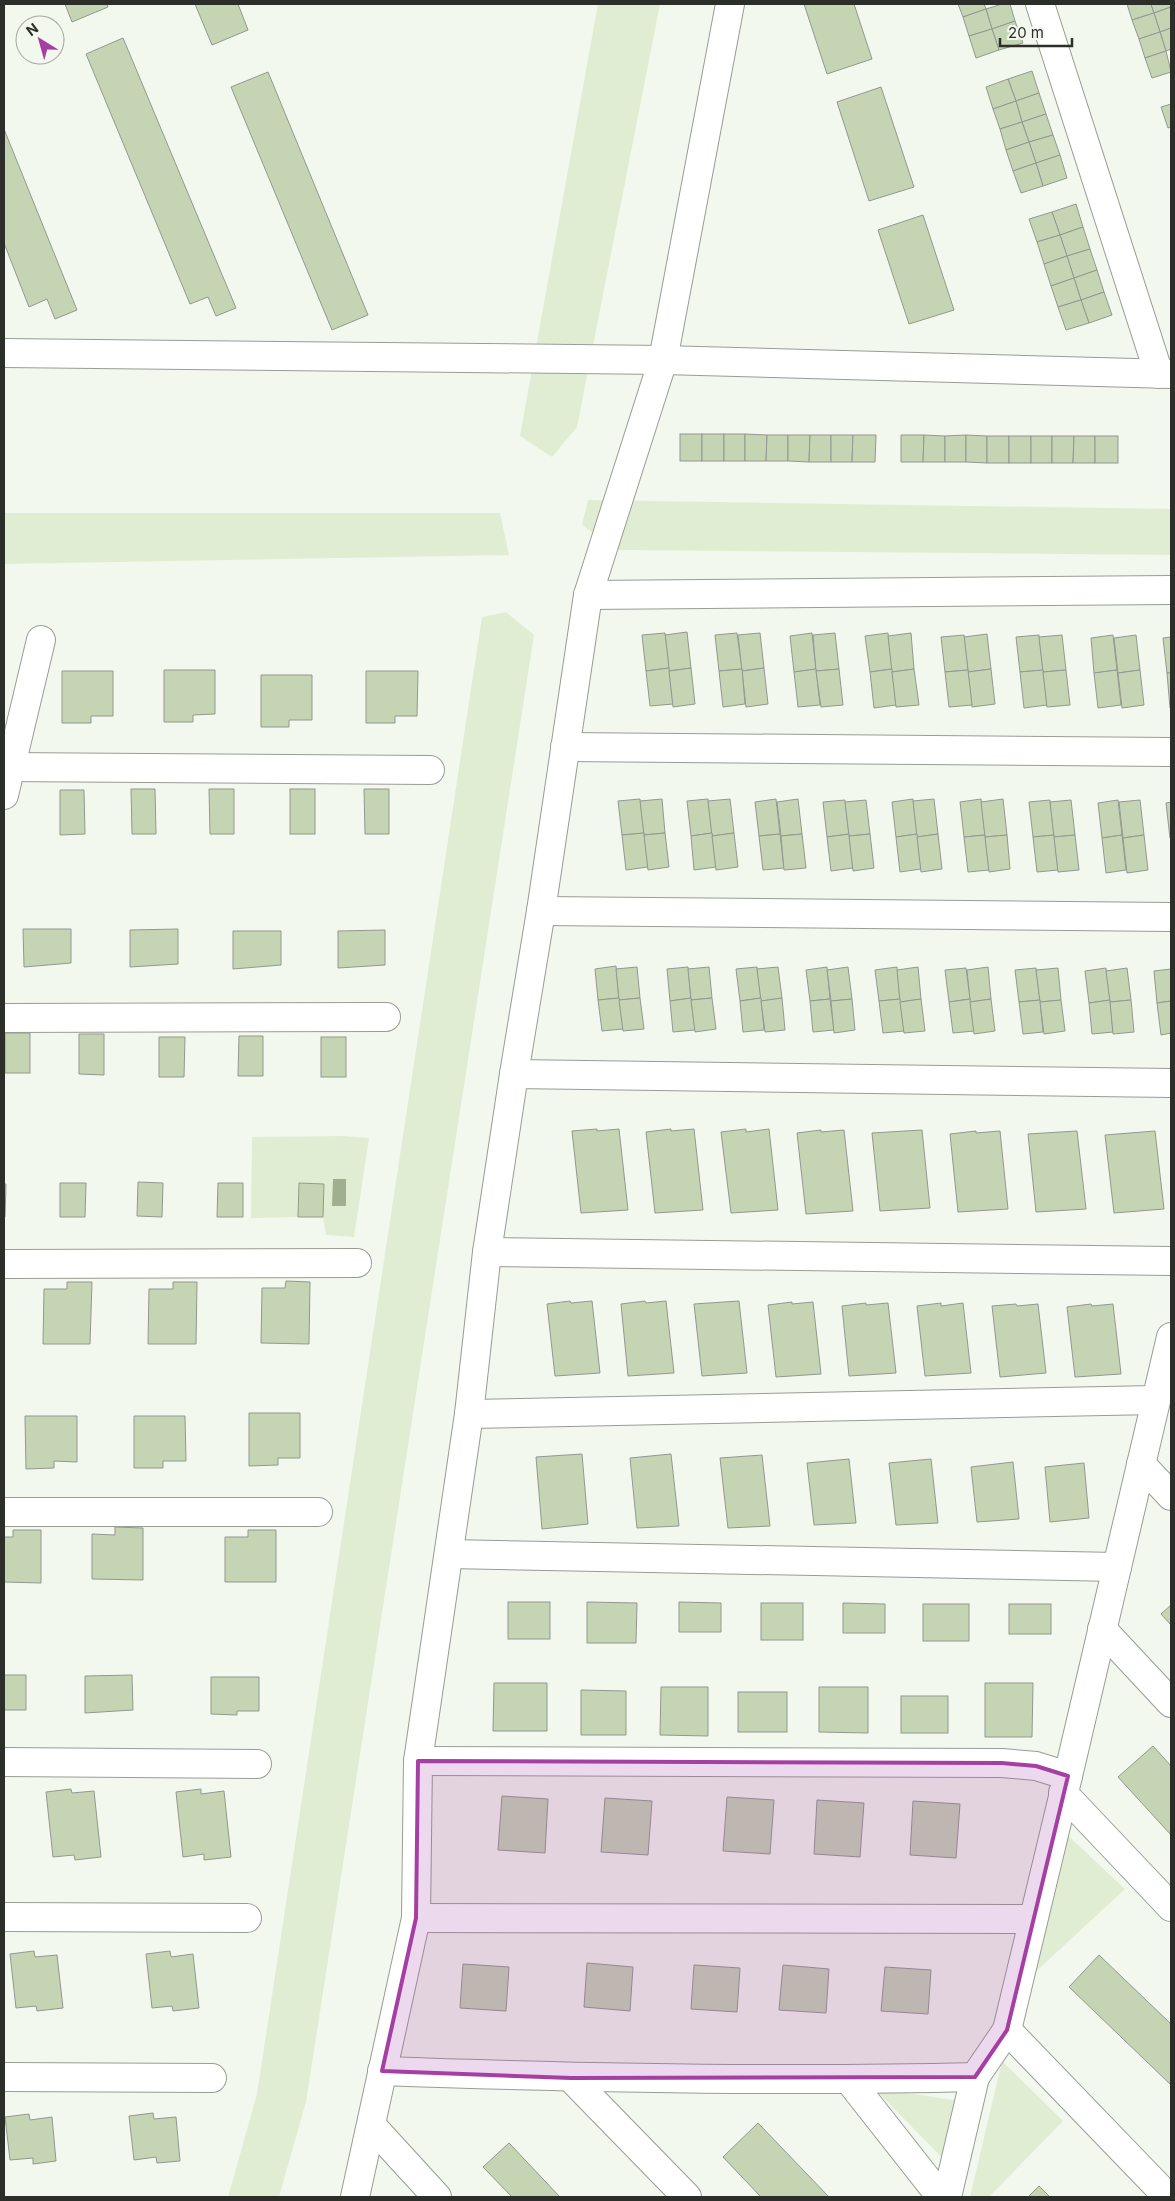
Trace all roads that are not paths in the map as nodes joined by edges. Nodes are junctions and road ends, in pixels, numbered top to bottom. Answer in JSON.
{"nodes":[{"id":1,"x":730,"y":4,"type":"edge"},
{"id":2,"x":1040,"y":4,"type":"edge"},
{"id":3,"x":4,"y":353,"type":"edge"},
{"id":4,"x":663,"y":360,"type":"junction"},
{"id":5,"x":1165,"y":374,"type":"edge"},
{"id":6,"x":1171,"y":590,"type":"edge"},
{"id":7,"x":588,"y":594,"type":"junction"},
{"id":8,"x":41,"y":640,"type":"dead end"},
{"id":9,"x":564,"y":747,"type":"junction"},
{"id":10,"x":1171,"y":752,"type":"edge"},
{"id":11,"x":7,"y":767,"type":"edge"},
{"id":12,"x":430,"y":770,"type":"dead end"},
{"id":13,"x":4,"y":795,"type":"edge"},
{"id":14,"x":541,"y":911,"type":"junction"},
{"id":15,"x":1171,"y":917,"type":"edge"},
{"id":16,"x":386,"y":1017,"type":"dead end"},
{"id":17,"x":4,"y":1018,"type":"edge"},
{"id":18,"x":514,"y":1074,"type":"junction"},
{"id":19,"x":1171,"y":1083,"type":"edge"},
{"id":20,"x":487,"y":1252,"type":"junction"},
{"id":21,"x":1171,"y":1260,"type":"edge"},
{"id":22,"x":357,"y":1263,"type":"dead end"},
{"id":23,"x":4,"y":1264,"type":"edge"},
{"id":24,"x":1171,"y":1337,"type":"edge"},
{"id":25,"x":1156,"y":1400,"type":"junction"},
{"id":26,"x":469,"y":1414,"type":"junction"},
{"id":27,"x":1141,"y":1464,"type":"junction"},
{"id":28,"x":1171,"y":1496,"type":"edge"},
{"id":29,"x":4,"y":1512,"type":"edge"},
{"id":30,"x":318,"y":1512,"type":"dead end"},
{"id":31,"x":449,"y":1554,"type":"junction"},
{"id":32,"x":1117,"y":1567,"type":"junction"},
{"id":33,"x":1102,"y":1629,"type":"junction"},
{"id":34,"x":1171,"y":1703,"type":"edge"},
{"id":35,"x":418,"y":1761,"type":"junction"},
{"id":36,"x":4,"y":1762,"type":"edge"},
{"id":37,"x":257,"y":1764,"type":"dead end"},
{"id":38,"x":1065,"y":1784,"type":"junction"},
{"id":39,"x":1171,"y":1906,"type":"edge"},
{"id":40,"x":4,"y":1917,"type":"edge"},
{"id":41,"x":246,"y":1918,"type":"dead end"},
{"id":42,"x":416,"y":1918,"type":"junction"},
{"id":43,"x":1033,"y":1919,"type":"junction"},
{"id":44,"x":1007,"y":2030,"type":"junction"},
{"id":45,"x":382,"y":2071,"type":"junction"},
{"id":46,"x":4,"y":2077,"type":"edge"},
{"id":47,"x":974,"y":2077,"type":"junction"},
{"id":48,"x":212,"y":2078,"type":"dead end"},
{"id":49,"x":571,"y":2078,"type":"junction"},
{"id":50,"x":849,"y":2080,"type":"junction"},
{"id":51,"x":372,"y":2126,"type":"junction"},
{"id":52,"x":355,"y":2197,"type":"edge"},
{"id":53,"x":437,"y":2197,"type":"edge"},
{"id":54,"x":687,"y":2197,"type":"edge"},
{"id":55,"x":941,"y":2197,"type":"edge"},
{"id":56,"x":947,"y":2197,"type":"edge"},
{"id":57,"x":1168,"y":2197,"type":"edge"}],
"edges":[{"from":1,"to":4,"type":"street"},
{"from":2,"to":5,"type":"street"},
{"from":3,"to":4,"type":"street"},
{"from":4,"to":5,"type":"street"},
{"from":4,"to":7,"type":"street"},
{"from":6,"to":7,"type":"street"},
{"from":7,"to":9,"type":"street"},
{"from":8,"to":11,"type":"street"},
{"from":9,"to":10,"type":"street"},
{"from":9,"to":14,"type":"street"},
{"from":11,"to":12,"type":"street"},
{"from":11,"to":13,"type":"street"},
{"from":14,"to":15,"type":"street"},
{"from":14,"to":18,"type":"street"},
{"from":16,"to":17,"type":"street"},
{"from":18,"to":19,"type":"street"},
{"from":18,"to":20,"type":"street"},
{"from":20,"to":21,"type":"street"},
{"from":20,"to":26,"type":"street"},
{"from":22,"to":23,"type":"street"},
{"from":24,"to":25,"type":"street"},
{"from":25,"to":26,"type":"street"},
{"from":25,"to":27,"type":"street"},
{"from":26,"to":31,"type":"street"},
{"from":27,"to":28,"type":"street"},
{"from":27,"to":32,"type":"street"},
{"from":29,"to":30,"type":"street"},
{"from":31,"to":32,"type":"street"},
{"from":31,"to":35,"type":"street"},
{"from":32,"to":33,"type":"street"},
{"from":33,"to":34,"type":"street"},
{"from":33,"to":38,"type":"street"},
{"from":35,"to":38,"type":"street"},
{"from":35,"to":42,"type":"street"},
{"from":36,"to":37,"type":"street"},
{"from":38,"to":39,"type":"street"},
{"from":38,"to":43,"type":"street"},
{"from":40,"to":41,"type":"street"},
{"from":42,"to":43,"type":"street"},
{"from":42,"to":45,"type":"street"},
{"from":43,"to":44,"type":"street"},
{"from":44,"to":47,"type":"street"},
{"from":44,"to":57,"type":"street"},
{"from":45,"to":49,"type":"street"},
{"from":45,"to":51,"type":"street"},
{"from":46,"to":48,"type":"street"},
{"from":47,"to":50,"type":"street"},
{"from":47,"to":56,"type":"street"},
{"from":49,"to":50,"type":"street"},
{"from":49,"to":54,"type":"street"},
{"from":50,"to":55,"type":"street"},
{"from":51,"to":52,"type":"street"},
{"from":51,"to":53,"type":"street"}]}
